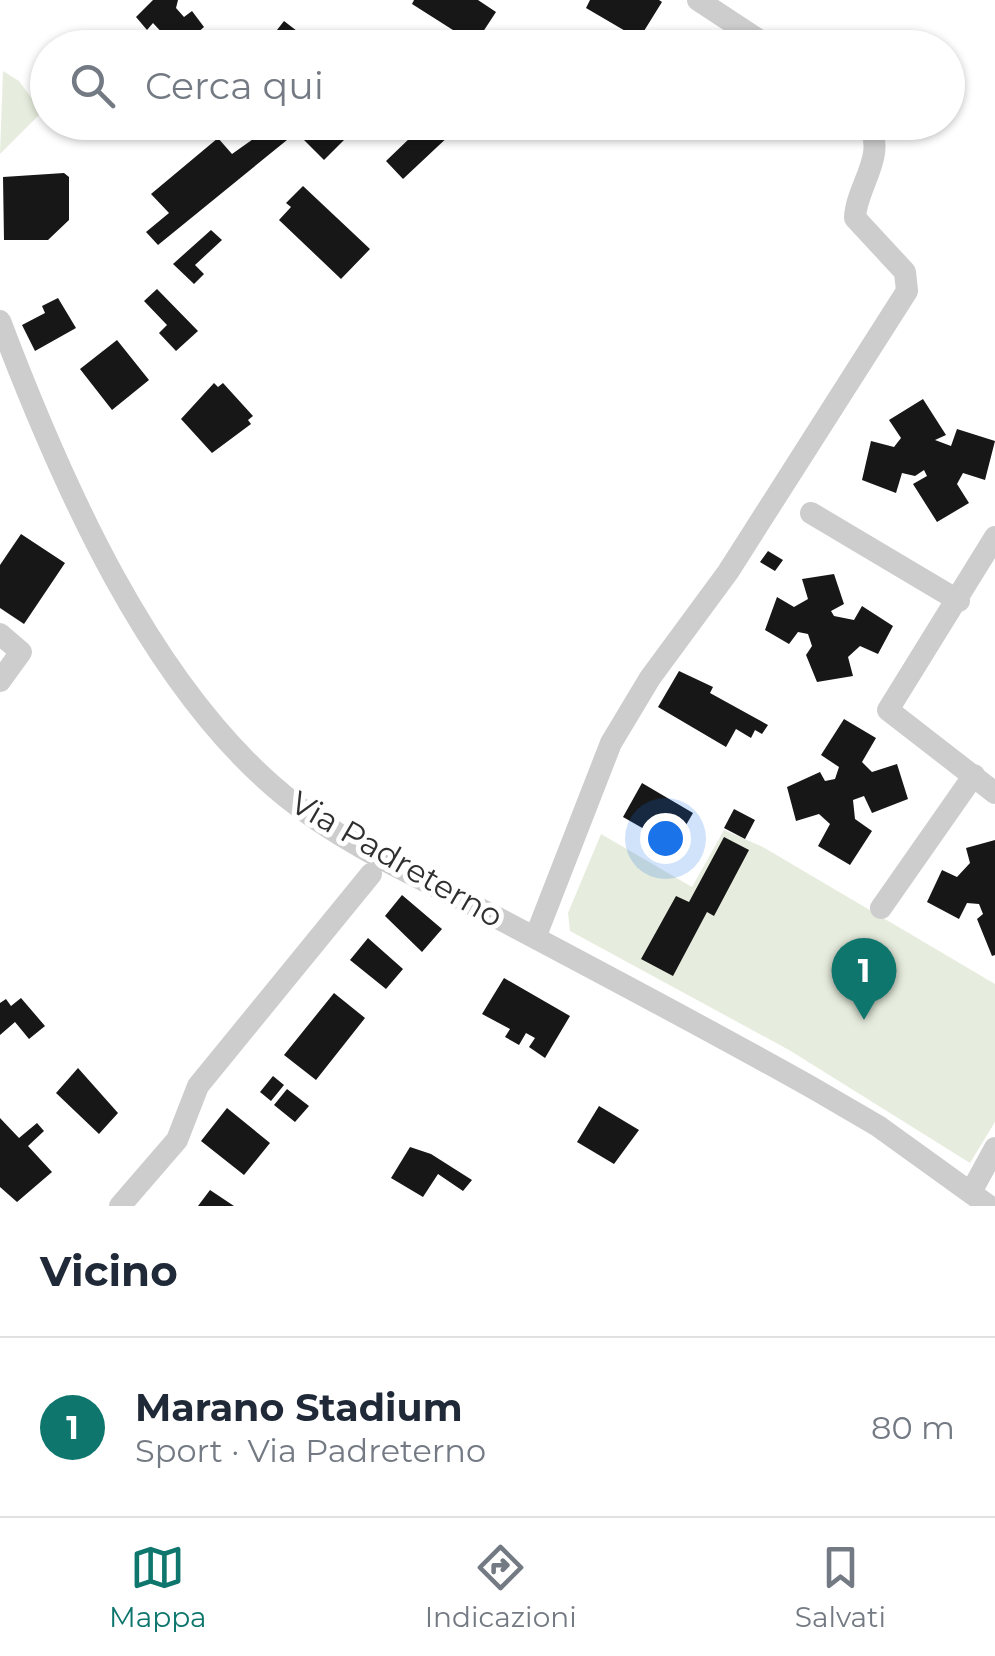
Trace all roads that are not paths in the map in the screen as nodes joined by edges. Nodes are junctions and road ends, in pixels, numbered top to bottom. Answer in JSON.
{"nodes":[{"id":1,"x":698,"y":0,"type":"edge"},
{"id":2,"x":744,"y":30,"type":"edge"},
{"id":3,"x":874,"y":140,"type":"edge"},
{"id":4,"x":0,"y":321,"type":"edge"},
{"id":5,"x":811,"y":513,"type":"dead end"},
{"id":6,"x":995,"y":537,"type":"edge"},
{"id":7,"x":959,"y":601,"type":"junction"},
{"id":8,"x":0,"y":634,"type":"edge"},
{"id":9,"x":0,"y":680,"type":"edge"},
{"id":10,"x":974,"y":775,"type":"junction"},
{"id":11,"x":995,"y":793,"type":"edge"},
{"id":12,"x":371,"y":874,"type":"dead end"},
{"id":13,"x":881,"y":908,"type":"dead end"},
{"id":14,"x":535,"y":938,"type":"junction"},
{"id":15,"x":995,"y":1148,"type":"edge"},
{"id":16,"x":980,"y":1199,"type":"edge"},
{"id":17,"x":120,"y":1206,"type":"edge"}],
"edges":[{"from":1,"to":2,"type":"street"},
{"from":3,"to":14,"type":"street"},
{"from":4,"to":14,"type":"street","name":"Via Padreterno"},
{"from":5,"to":7,"type":"street"},
{"from":6,"to":7,"type":"street"},
{"from":7,"to":10,"type":"street"},
{"from":8,"to":9,"type":"street"},
{"from":10,"to":11,"type":"street"},
{"from":10,"to":13,"type":"street"},
{"from":12,"to":17,"type":"street"},
{"from":14,"to":16,"type":"street","name":"Via Padreterno"},
{"from":15,"to":16,"type":"street"}]}
